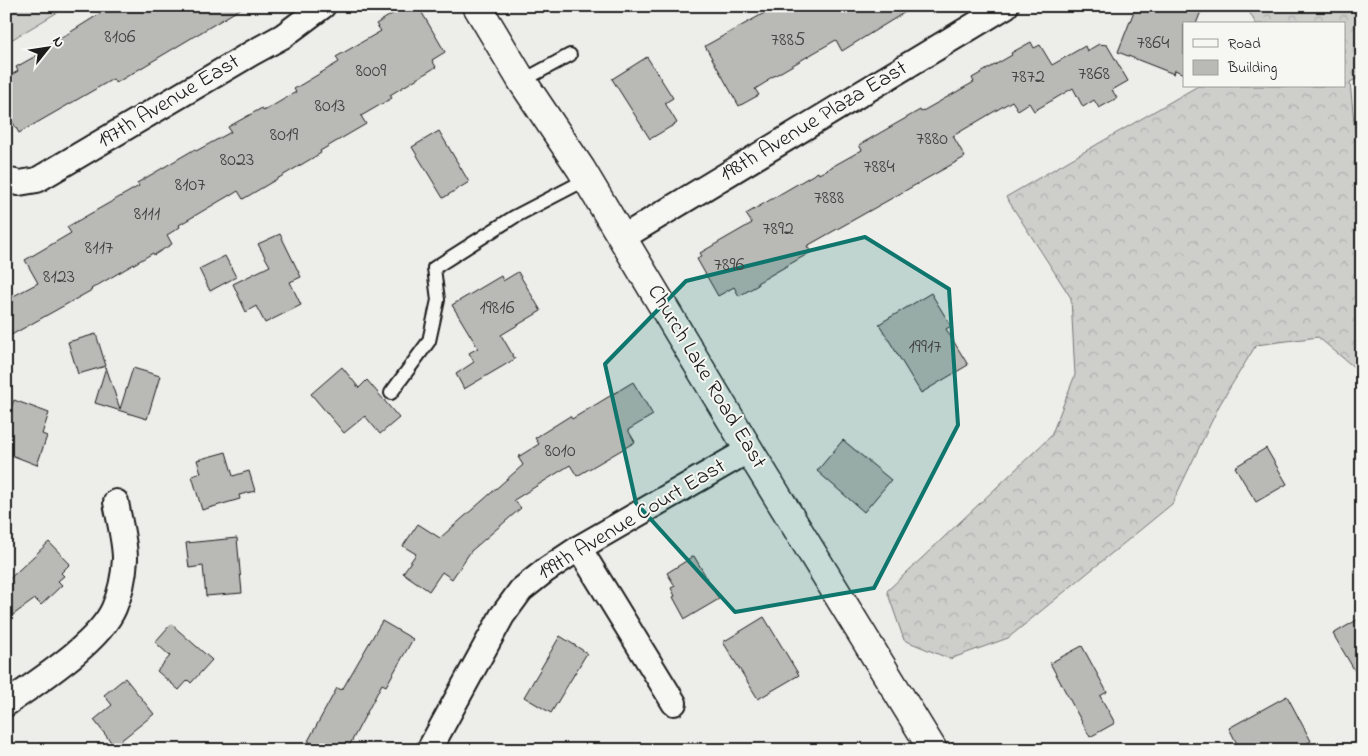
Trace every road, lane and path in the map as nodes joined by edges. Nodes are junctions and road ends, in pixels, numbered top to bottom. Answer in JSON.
{"nodes":[{"id":1,"x":323,"y":6,"type":"edge"},
{"id":2,"x":477,"y":6,"type":"edge"},
{"id":3,"x":1006,"y":6,"type":"edge"},
{"id":4,"x":570,"y":55,"type":"dead end"},
{"id":5,"x":522,"y":80,"type":"junction"},
{"id":6,"x":587,"y":179,"type":"junction"},
{"id":7,"x":7,"y":181,"type":"edge"},
{"id":8,"x":622,"y":238,"type":"junction"},
{"id":9,"x":391,"y":393,"type":"dead end"},
{"id":10,"x":749,"y":450,"type":"junction"},
{"id":11,"x":116,"y":502,"type":"dead end"},
{"id":12,"x":579,"y":548,"type":"junction"},
{"id":13,"x":674,"y":702,"type":"dead end"},
{"id":14,"x":6,"y":704,"type":"edge"},
{"id":15,"x":932,"y":749,"type":"edge"},
{"id":16,"x":429,"y":750,"type":"edge"}],
"edges":[{"from":1,"to":7,"type":"street","name":"197th Avenue East"},
{"from":2,"to":5,"type":"street","name":"Church Lake Road East"},
{"from":3,"to":8,"type":"street","name":"198th Avenue Plaza East"},
{"from":4,"to":5,"type":"lane"},
{"from":5,"to":6,"type":"street","name":"Church Lake Road East"},
{"from":6,"to":8,"type":"street","name":"Church Lake Road East"},
{"from":6,"to":9,"type":"lane"},
{"from":8,"to":10,"type":"street","name":"Church Lake Road East"},
{"from":10,"to":12,"type":"street","name":"199th Avenue Court East"},
{"from":10,"to":15,"type":"street","name":"Church Lake Road East"},
{"from":11,"to":14,"type":"street"},
{"from":12,"to":13,"type":"street"},
{"from":12,"to":16,"type":"street","name":"199th Avenue Court East"}]}
